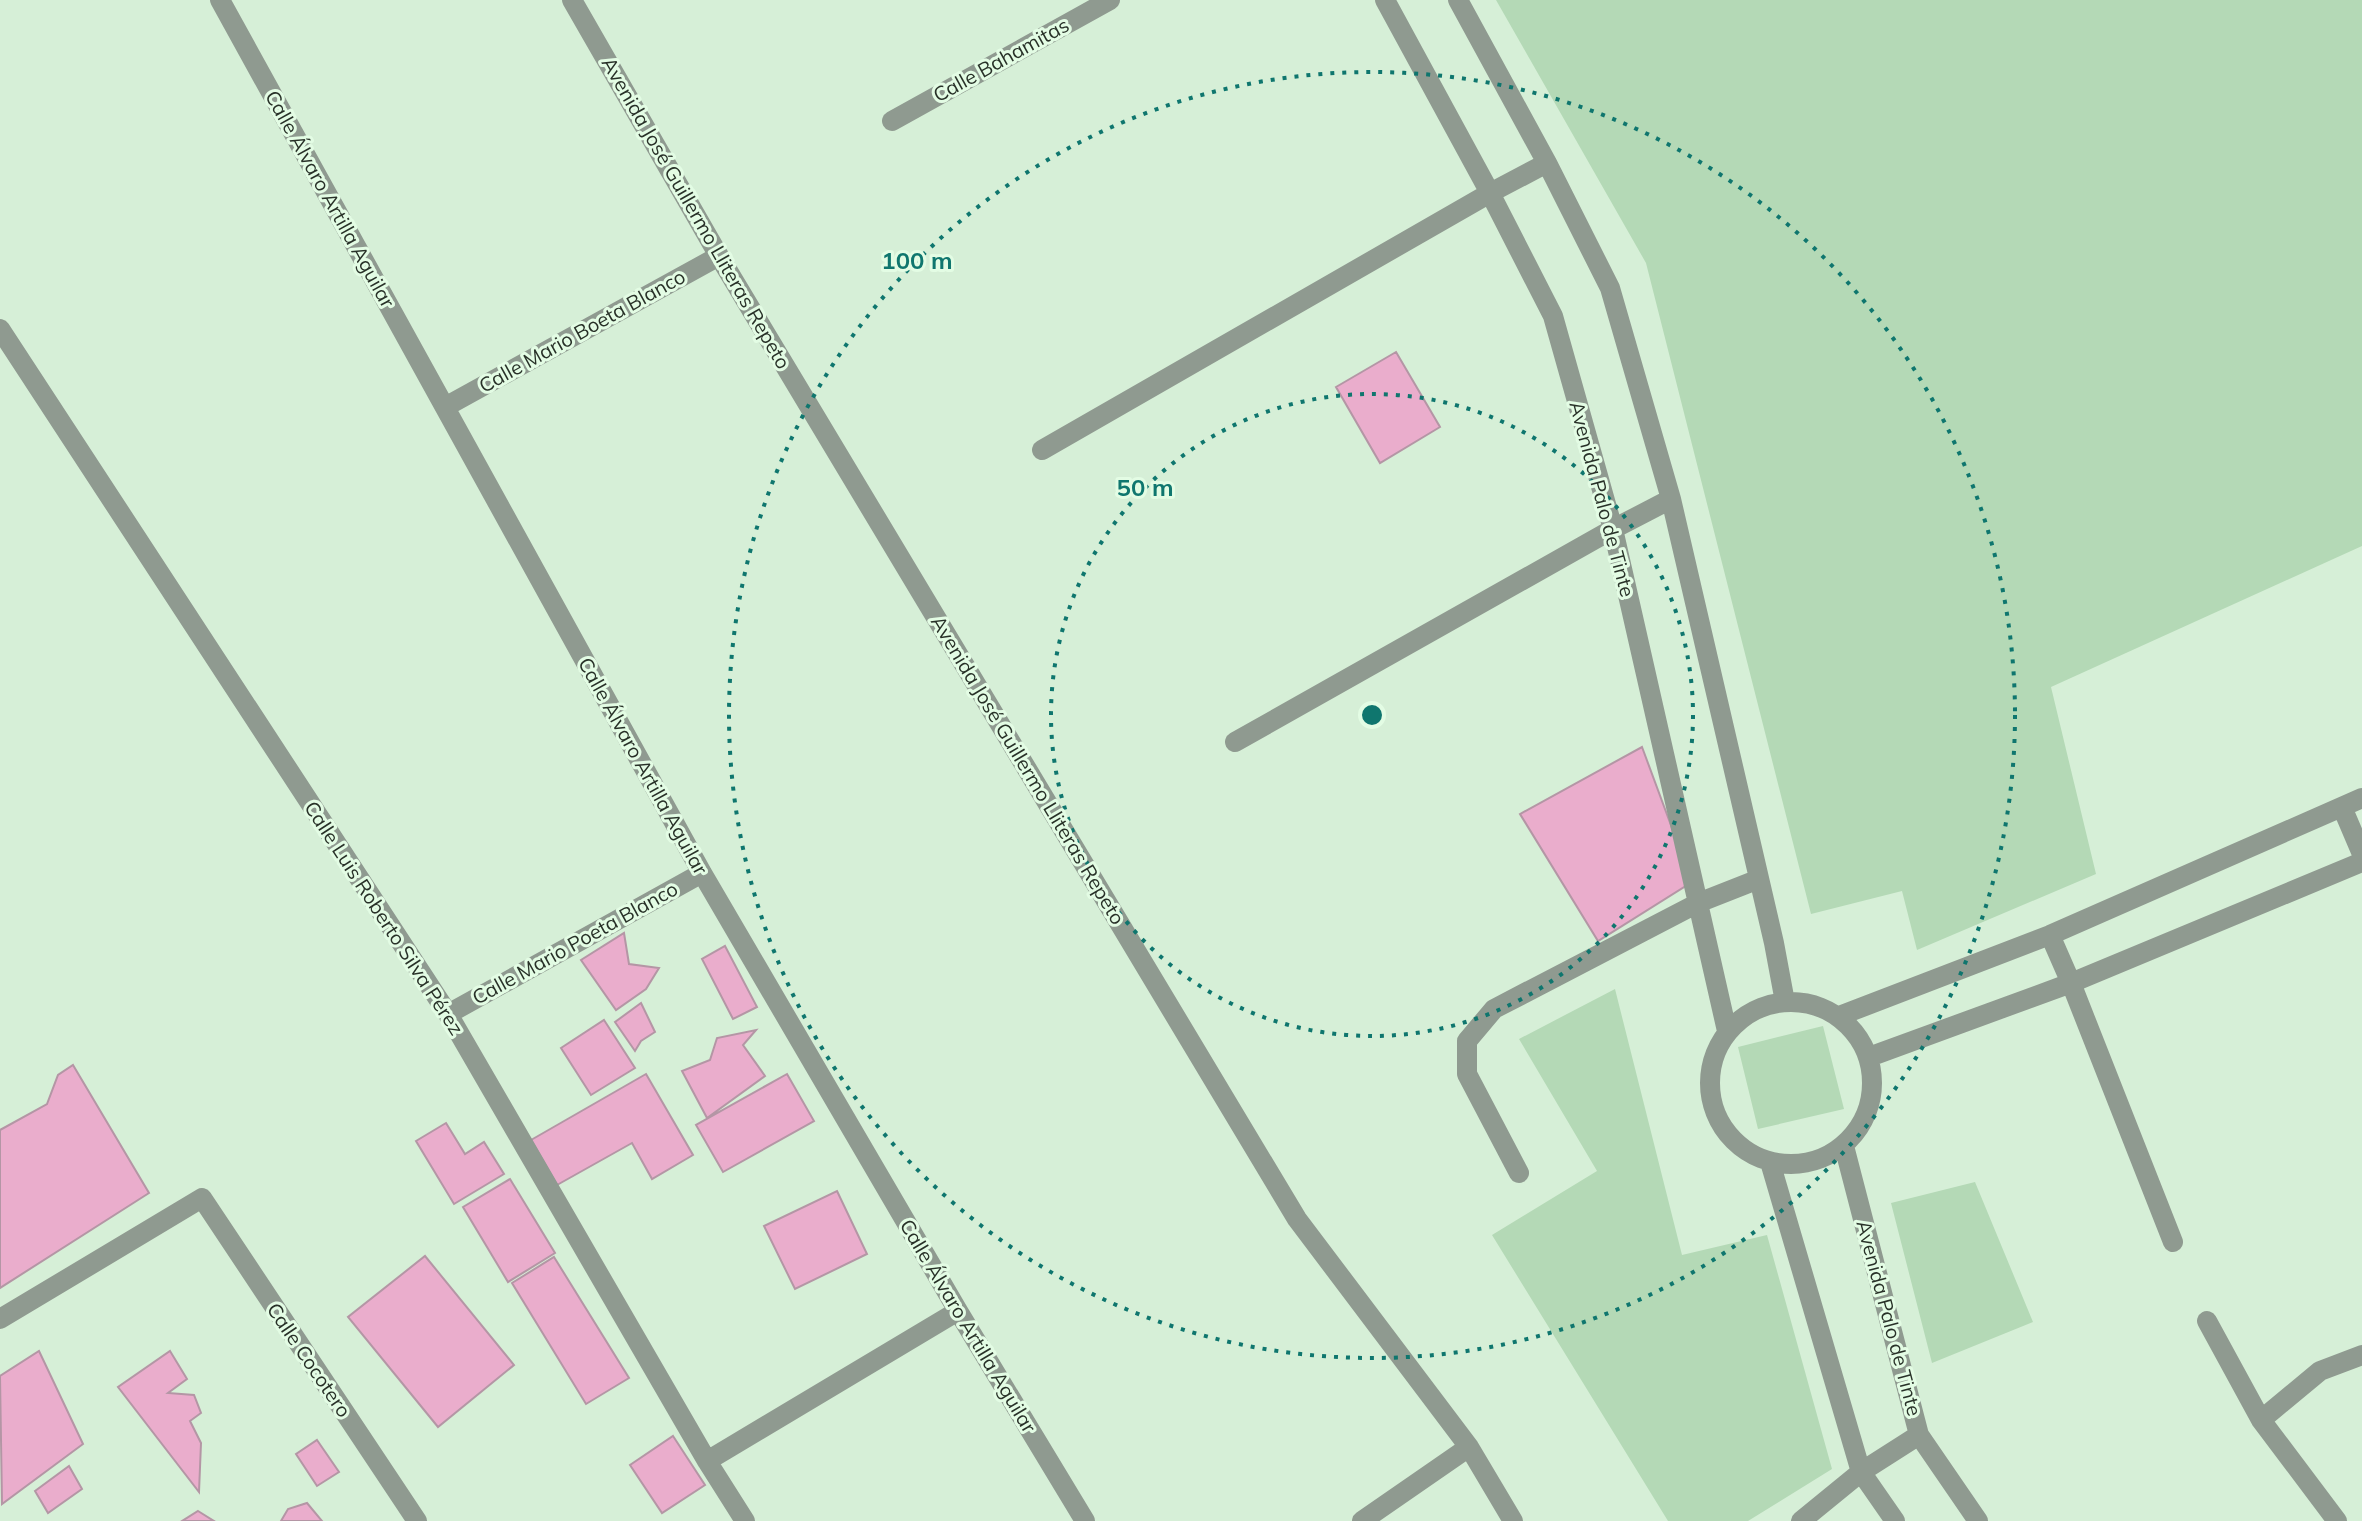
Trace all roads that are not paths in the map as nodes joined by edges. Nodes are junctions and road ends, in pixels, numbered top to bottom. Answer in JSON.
{"nodes":[{"id":1,"x":220,"y":0,"type":"edge"},
{"id":2,"x":572,"y":0,"type":"edge"},
{"id":3,"x":1110,"y":0,"type":"edge"},
{"id":4,"x":1385,"y":0,"type":"edge"},
{"id":5,"x":1458,"y":0,"type":"edge"},
{"id":6,"x":892,"y":121,"type":"dead end"},
{"id":7,"x":1547,"y":163,"type":"junction"},
{"id":8,"x":1490,"y":193,"type":"junction"},
{"id":9,"x":719,"y":256,"type":"junction"},
{"id":10,"x":0,"y":329,"type":"edge"},
{"id":11,"x":445,"y":407,"type":"junction"},
{"id":12,"x":1042,"y":450,"type":"dead end"},
{"id":13,"x":1671,"y":499,"type":"junction"},
{"id":14,"x":1613,"y":529,"type":"junction"},
{"id":15,"x":1235,"y":742,"type":"dead end"},
{"id":16,"x":2362,"y":798,"type":"edge"},
{"id":17,"x":2342,"y":807,"type":"junction"},
{"id":18,"x":2362,"y":854,"type":"edge"},
{"id":19,"x":2362,"y":862,"type":"edge"},
{"id":20,"x":702,"y":873,"type":"junction"},
{"id":21,"x":1759,"y":879,"type":"junction"},
{"id":22,"x":1698,"y":903,"type":"junction"},
{"id":23,"x":2050,"y":935,"type":"junction"},
{"id":24,"x":2071,"y":983,"type":"junction"},
{"id":25,"x":1785,"y":1002,"type":"junction"},
{"id":26,"x":448,"y":1014,"type":"junction"},
{"id":27,"x":1839,"y":1016,"type":"junction"},
{"id":28,"x":1727,"y":1031,"type":"junction"},
{"id":29,"x":1869,"y":1057,"type":"junction"},
{"id":30,"x":1844,"y":1146,"type":"junction"},
{"id":31,"x":1770,"y":1162,"type":"junction"},
{"id":32,"x":1519,"y":1173,"type":"dead end"},
{"id":33,"x":2173,"y":1242,"type":"dead end"},
{"id":34,"x":958,"y":1311,"type":"junction"},
{"id":35,"x":0,"y":1319,"type":"edge"},
{"id":36,"x":2207,"y":1321,"type":"dead end"},
{"id":37,"x":2362,"y":1355,"type":"edge"},
{"id":38,"x":2261,"y":1420,"type":"junction"},
{"id":39,"x":1919,"y":1435,"type":"junction"},
{"id":40,"x":1469,"y":1447,"type":"junction"},
{"id":41,"x":707,"y":1461,"type":"junction"},
{"id":42,"x":1861,"y":1472,"type":"junction"},
{"id":43,"x":417,"y":1521,"type":"edge"},
{"id":44,"x":745,"y":1521,"type":"edge"},
{"id":45,"x":1085,"y":1521,"type":"edge"},
{"id":46,"x":1362,"y":1521,"type":"edge"},
{"id":47,"x":1513,"y":1521,"type":"edge"},
{"id":48,"x":1801,"y":1521,"type":"edge"},
{"id":49,"x":1895,"y":1521,"type":"edge"},
{"id":50,"x":1978,"y":1521,"type":"edge"},
{"id":51,"x":2337,"y":1521,"type":"edge"}],
"edges":[{"from":1,"to":11,"type":"street","name":"Calle Álvaro Artilla Aguilar"},
{"from":2,"to":9,"type":"street","name":"Avenida José Guillermo Lliteras Repeto"},
{"from":3,"to":6,"type":"street","name":"Calle Bahamitas"},
{"from":4,"to":8,"type":"street","name":"Avenida Palo de Tinte"},
{"from":5,"to":7,"type":"street"},
{"from":7,"to":8,"type":"street"},
{"from":7,"to":13,"type":"street"},
{"from":8,"to":12,"type":"street"},
{"from":8,"to":14,"type":"street","name":"Avenida Palo de Tinte"},
{"from":9,"to":11,"type":"street","name":"Calle Mario Boeta Blanco"},
{"from":9,"to":40,"type":"street","name":"Avenida José Guillermo Lliteras Repeto"},
{"from":10,"to":26,"type":"street","name":"Calle Luis Roberto Silva Pérez"},
{"from":11,"to":20,"type":"street","name":"Calle Álvaro Artilla Aguilar"},
{"from":13,"to":14,"type":"street"},
{"from":13,"to":21,"type":"street"},
{"from":14,"to":15,"type":"street"},
{"from":14,"to":22,"type":"street","name":"Avenida Palo de Tinte"},
{"from":16,"to":17,"type":"street"},
{"from":17,"to":18,"type":"street"},
{"from":17,"to":23,"type":"street"},
{"from":19,"to":24,"type":"street"},
{"from":20,"to":26,"type":"street","name":"Calle Mario Poeta Blanco"},
{"from":20,"to":34,"type":"street","name":"Calle Álvaro Artilla Aguilar"},
{"from":21,"to":22,"type":"street"},
{"from":21,"to":25,"type":"street"},
{"from":22,"to":28,"type":"street","name":"Avenida Palo de Tinte"},
{"from":22,"to":32,"type":"street"},
{"from":23,"to":24,"type":"street"},
{"from":23,"to":27,"type":"street"},
{"from":24,"to":29,"type":"street"},
{"from":24,"to":33,"type":"street"},
{"from":25,"to":27,"type":"street"},
{"from":25,"to":28,"type":"street"},
{"from":26,"to":41,"type":"street","name":"Calle Luis Roberto Silva Pérez"},
{"from":27,"to":29,"type":"street"},
{"from":28,"to":31,"type":"street"},
{"from":29,"to":30,"type":"street"},
{"from":30,"to":31,"type":"street"},
{"from":30,"to":39,"type":"street","name":"Avenida Palo de Tinte"},
{"from":31,"to":42,"type":"street"},
{"from":34,"to":41,"type":"street"},
{"from":34,"to":45,"type":"street","name":"Calle Álvaro Artilla Aguilar"},
{"from":35,"to":43,"type":"street","name":"Calle Cocotero"},
{"from":36,"to":38,"type":"street"},
{"from":37,"to":38,"type":"street"},
{"from":38,"to":51,"type":"street"},
{"from":39,"to":42,"type":"street"},
{"from":39,"to":50,"type":"street","name":"Avenida Palo de Tinte"},
{"from":40,"to":46,"type":"street"},
{"from":40,"to":47,"type":"street","name":"Avenida José Guillermo Lliteras Repeto"},
{"from":41,"to":44,"type":"street","name":"Calle Luis Roberto Silva Pérez"},
{"from":42,"to":48,"type":"street"},
{"from":42,"to":49,"type":"street"}]}
